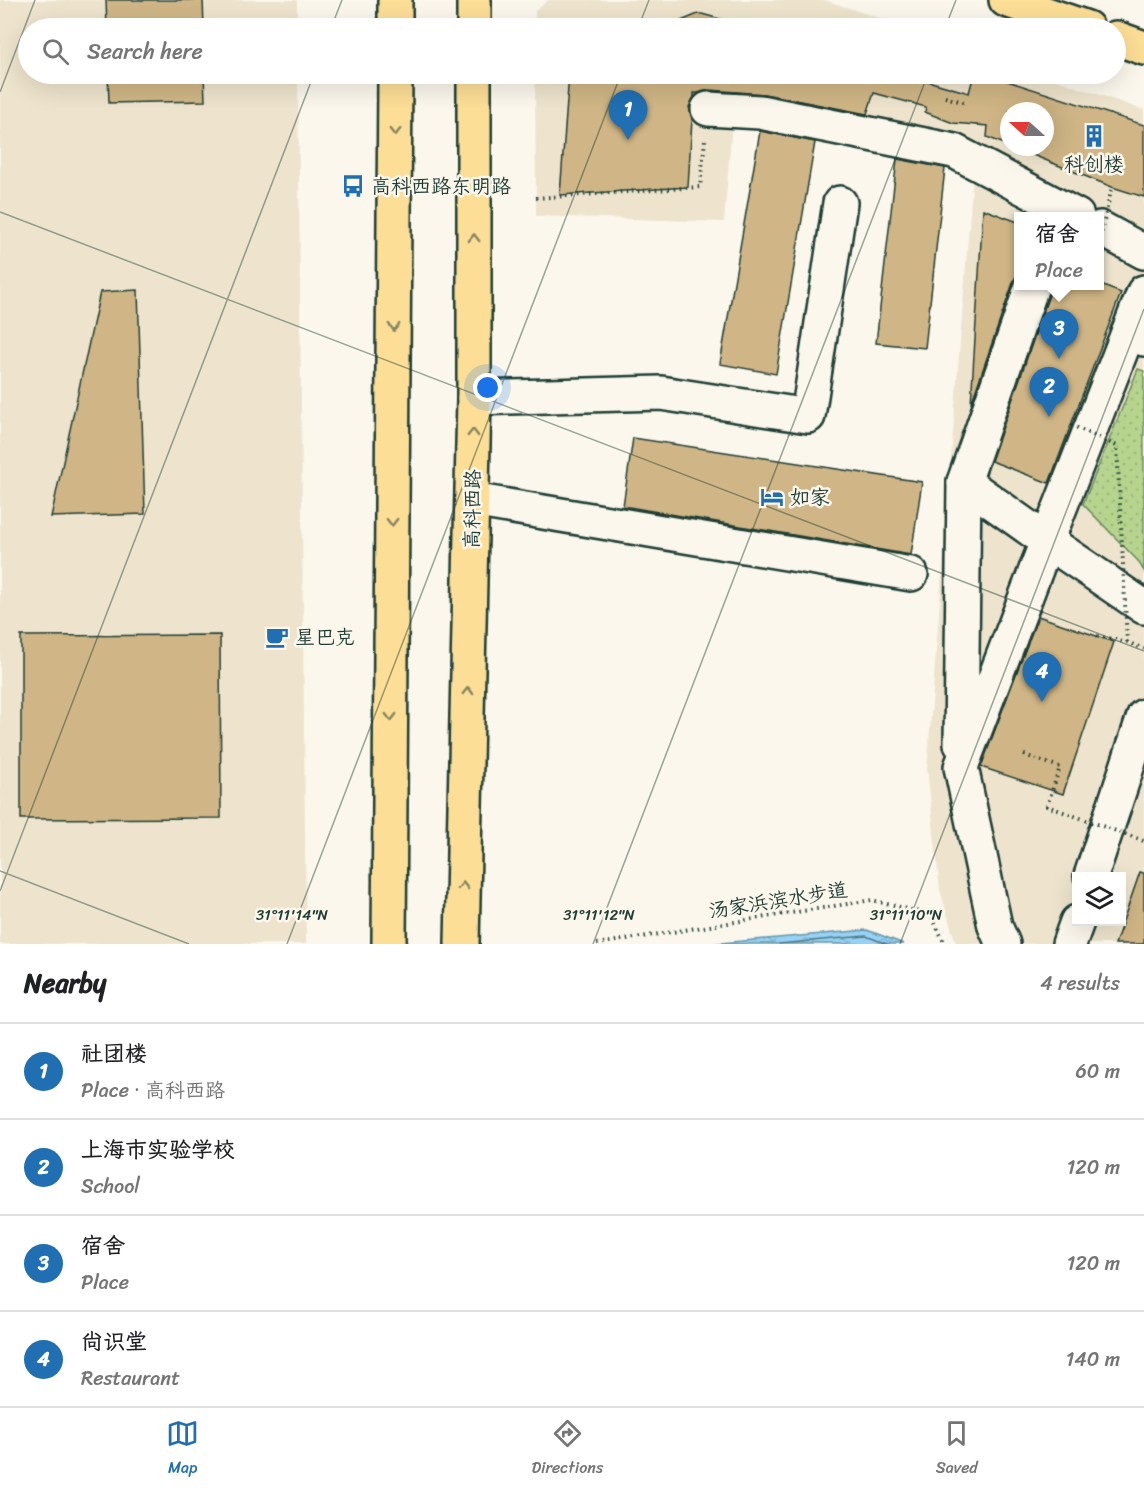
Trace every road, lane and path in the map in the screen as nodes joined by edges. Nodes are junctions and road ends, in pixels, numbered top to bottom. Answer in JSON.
{"nodes":[{"id":1,"x":395,"y":0,"type":"edge"},
{"id":2,"x":474,"y":0,"type":"edge"},
{"id":3,"x":1006,"y":0,"type":"edge"},
{"id":4,"x":395,"y":18,"type":"edge"},
{"id":5,"x":474,"y":18,"type":"edge"},
{"id":6,"x":1059,"y":18,"type":"edge"},
{"id":7,"x":1126,"y":42,"type":"edge"},
{"id":8,"x":1144,"y":48,"type":"edge"},
{"id":9,"x":395,"y":84,"type":"edge"},
{"id":10,"x":474,"y":84,"type":"edge"},
{"id":11,"x":945,"y":97,"type":"dead end"},
{"id":12,"x":966,"y":103,"type":"dead end"},
{"id":13,"x":708,"y":109,"type":"joint"},
{"id":14,"x":1112,"y":186,"type":"dead end"},
{"id":15,"x":536,"y":198,"type":"dead end"},
{"id":16,"x":840,"y":202,"type":"dead end"},
{"id":17,"x":1061,"y":212,"type":"edge"},
{"id":18,"x":1104,"y":221,"type":"edge"},
{"id":19,"x":1104,"y":230,"type":"edge"},
{"id":20,"x":1144,"y":252,"type":"edge"},
{"id":21,"x":1030,"y":290,"type":"edge"},
{"id":22,"x":1144,"y":292,"type":"edge"},
{"id":23,"x":1136,"y":336,"type":"edge"},
{"id":24,"x":474,"y":398,"type":"junction"},
{"id":25,"x":1071,"y":425,"type":"dead end"},
{"id":26,"x":964,"y":482,"type":"junction"},
{"id":27,"x":472,"y":500,"type":"junction"},
{"id":28,"x":1047,"y":541,"type":"junction"},
{"id":29,"x":911,"y":574,"type":"dead end"},
{"id":30,"x":1144,"y":607,"type":"edge"},
{"id":31,"x":1097,"y":636,"type":"dead end"},
{"id":32,"x":1127,"y":642,"type":"junction"},
{"id":33,"x":1144,"y":649,"type":"edge"},
{"id":34,"x":1144,"y":716,"type":"edge"},
{"id":35,"x":1024,"y":755,"type":"dead end"},
{"id":36,"x":961,"y":767,"type":"junction"},
{"id":37,"x":1144,"y":841,"type":"edge"},
{"id":38,"x":1093,"y":872,"type":"edge"},
{"id":39,"x":1075,"y":926,"type":"edge"},
{"id":40,"x":389,"y":944,"type":"edge"},
{"id":41,"x":462,"y":944,"type":"edge"},
{"id":42,"x":597,"y":944,"type":"edge"},
{"id":43,"x":945,"y":944,"type":"edge"},
{"id":44,"x":1003,"y":944,"type":"edge"},
{"id":45,"x":1069,"y":944,"type":"edge"}],
"edges":[{"from":1,"to":4,"type":"main road"},
{"from":2,"to":5,"type":"main road"},
{"from":3,"to":6,"type":"main road"},
{"from":7,"to":8,"type":"main road"},
{"from":9,"to":40,"type":"main road","one_way":true},
{"from":24,"to":10,"type":"main road","name":"高科西路","one_way":true},
{"from":11,"to":12,"type":"path"},
{"from":13,"to":15,"type":"path"},
{"from":13,"to":17,"type":"lane"},
{"from":14,"to":18,"type":"path","bridge":true},
{"from":16,"to":24,"type":"lane"},
{"from":19,"to":20,"type":"lane"},
{"from":21,"to":26,"type":"lane"},
{"from":22,"to":23,"type":"lane"},
{"from":23,"to":28,"type":"lane"},
{"from":27,"to":24,"type":"main road","name":"高科西路","one_way":true},
{"from":25,"to":32,"type":"path","bridge":true},
{"from":26,"to":28,"type":"lane"},
{"from":26,"to":36,"type":"lane"},
{"from":27,"to":29,"type":"lane"},
{"from":41,"to":27,"type":"main road","name":"高科西路","one_way":true},
{"from":28,"to":30,"type":"lane"},
{"from":28,"to":36,"type":"lane"},
{"from":31,"to":32,"type":"path"},
{"from":32,"to":33,"type":"path"},
{"from":34,"to":38,"type":"lane"},
{"from":35,"to":37,"type":"path","bridge":true},
{"from":36,"to":44,"type":"lane"},
{"from":39,"to":45,"type":"lane"},
{"from":42,"to":43,"type":"path","name":"汤家浜滨水步道"}]}
